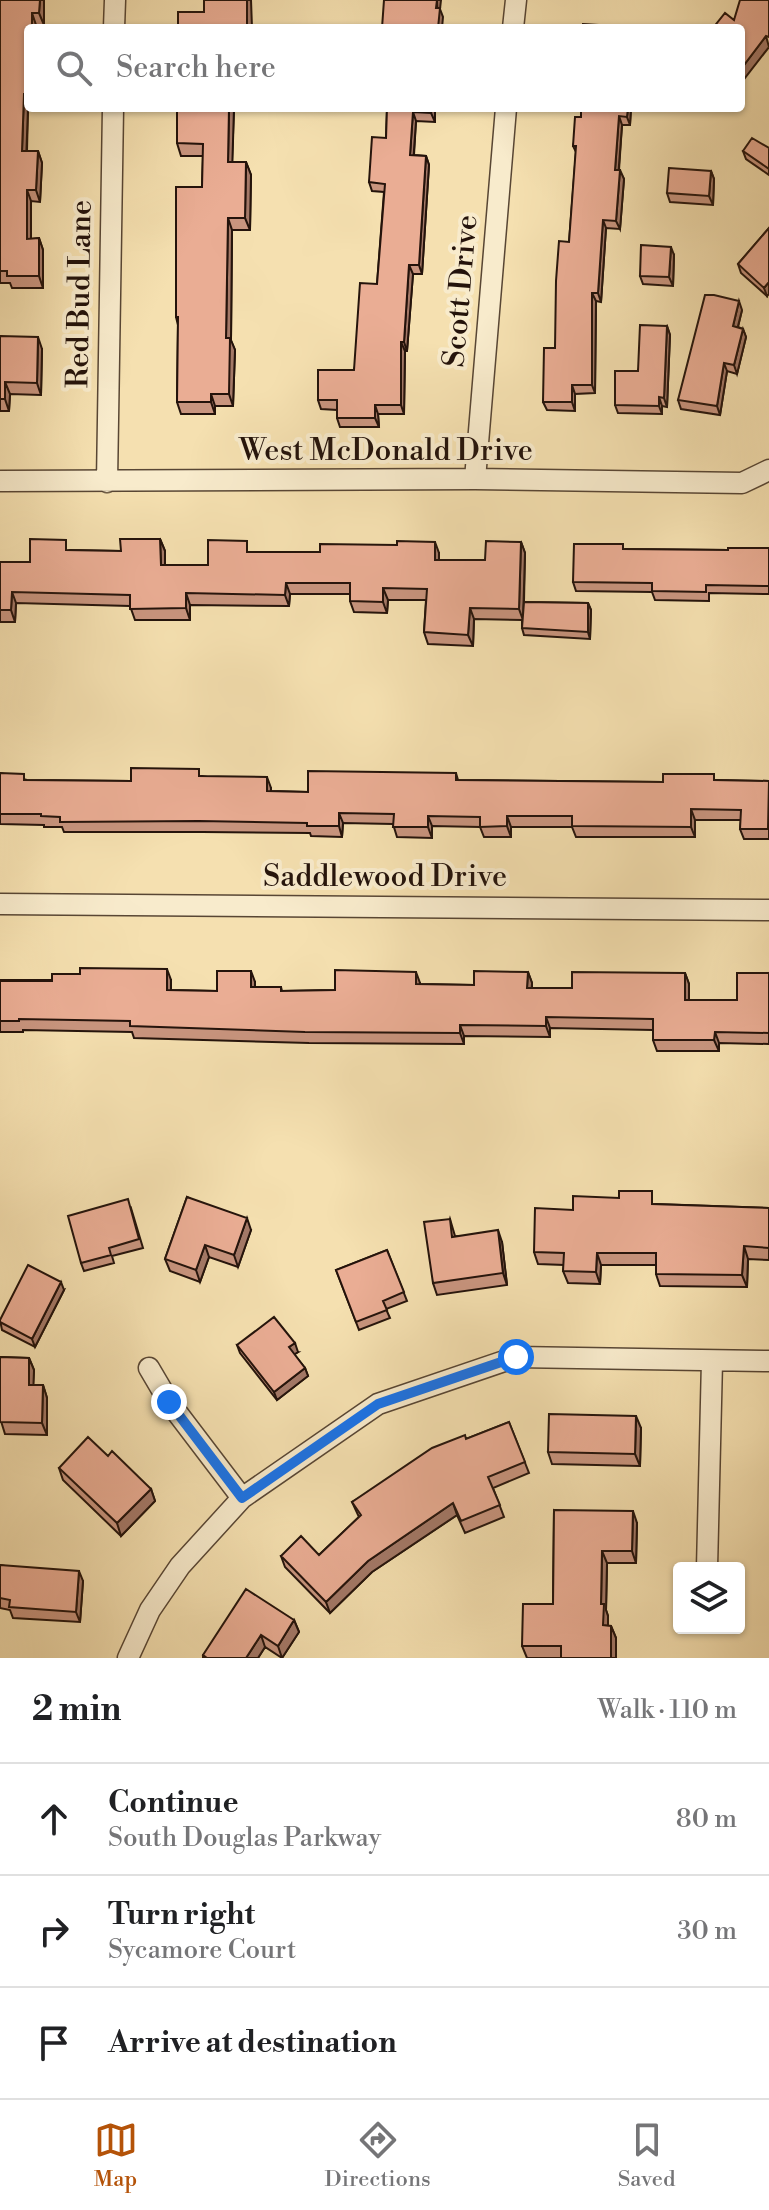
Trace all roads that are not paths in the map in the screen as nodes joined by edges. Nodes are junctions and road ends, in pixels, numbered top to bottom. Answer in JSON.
{"nodes":[{"id":1,"x":115,"y":0,"type":"edge"},
{"id":2,"x":516,"y":0,"type":"edge"},
{"id":3,"x":114,"y":24,"type":"edge"},
{"id":4,"x":513,"y":24,"type":"edge"},
{"id":5,"x":113,"y":112,"type":"edge"},
{"id":6,"x":506,"y":112,"type":"edge"},
{"id":7,"x":769,"y":470,"type":"edge"},
{"id":8,"x":475,"y":479,"type":"junction"},
{"id":9,"x":0,"y":481,"type":"edge"},
{"id":10,"x":107,"y":482,"type":"junction"},
{"id":11,"x":0,"y":904,"type":"edge"},
{"id":12,"x":769,"y":910,"type":"edge"},
{"id":13,"x":712,"y":1361,"type":"junction"},
{"id":14,"x":769,"y":1361,"type":"edge"},
{"id":15,"x":149,"y":1368,"type":"dead end"},
{"id":16,"x":242,"y":1498,"type":"junction"},
{"id":17,"x":707,"y":1562,"type":"edge"},
{"id":18,"x":128,"y":1658,"type":"edge"}],
"edges":[{"from":1,"to":3,"type":"street"},
{"from":2,"to":4,"type":"street"},
{"from":5,"to":10,"type":"street","name":"Red Bud Lane"},
{"from":6,"to":8,"type":"street","name":"Scott Drive"},
{"from":7,"to":8,"type":"street","name":"West McDonald Drive"},
{"from":8,"to":10,"type":"street","name":"West McDonald Drive"},
{"from":9,"to":10,"type":"street","name":"West McDonald Drive"},
{"from":11,"to":12,"type":"street","name":"Saddlewood Drive"},
{"from":13,"to":14,"type":"street"},
{"from":13,"to":16,"type":"street"},
{"from":13,"to":17,"type":"street"},
{"from":15,"to":16,"type":"street"},
{"from":16,"to":18,"type":"street"}]}
